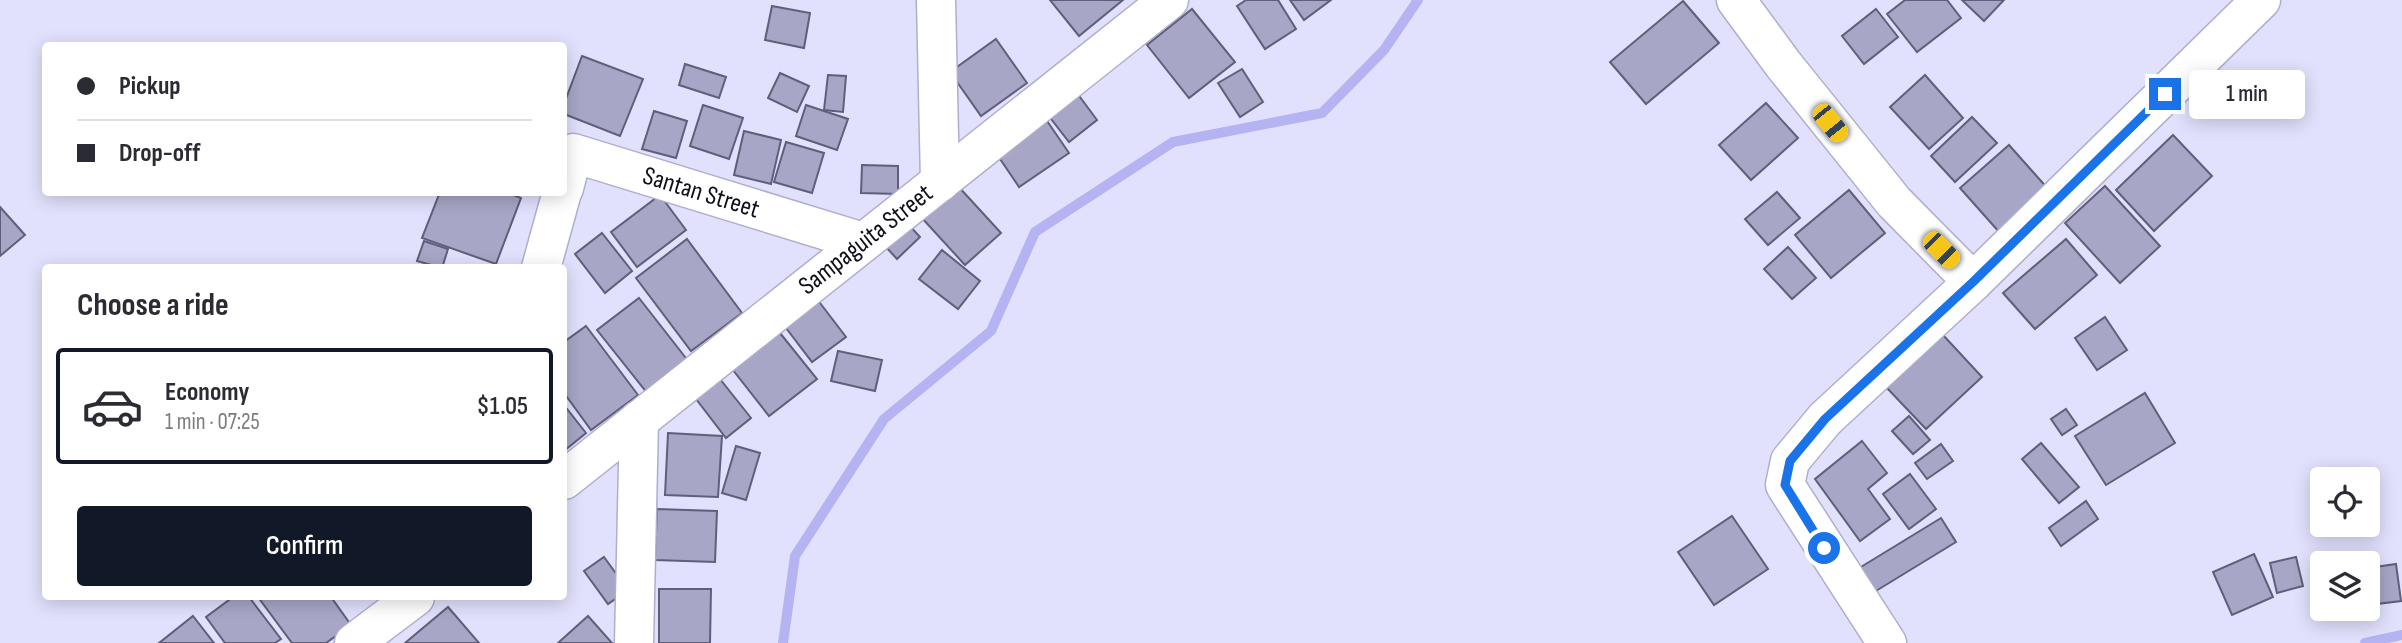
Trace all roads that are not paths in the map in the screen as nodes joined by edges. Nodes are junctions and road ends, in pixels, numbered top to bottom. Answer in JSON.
{"nodes":[{"id":1,"x":936,"y":0,"type":"edge"},
{"id":2,"x":1169,"y":0,"type":"edge"},
{"id":3,"x":1736,"y":0,"type":"edge"},
{"id":4,"x":2261,"y":0,"type":"edge"},
{"id":5,"x":567,"y":175,"type":"edge"},
{"id":6,"x":940,"y":182,"type":"junction"},
{"id":7,"x":561,"y":196,"type":"edge"},
{"id":8,"x":863,"y":242,"type":"junction"},
{"id":9,"x":542,"y":264,"type":"edge"},
{"id":10,"x":1973,"y":282,"type":"junction"},
{"id":11,"x":639,"y":420,"type":"junction"},
{"id":12,"x":567,"y":478,"type":"edge"},
{"id":13,"x":411,"y":600,"type":"edge"},
{"id":14,"x":354,"y":643,"type":"edge"},
{"id":15,"x":634,"y":643,"type":"edge"},
{"id":16,"x":1887,"y":643,"type":"edge"}],
"edges":[{"from":1,"to":6,"type":"street"},
{"from":2,"to":6,"type":"street","name":"Sampaguita Street"},
{"from":3,"to":10,"type":"street"},
{"from":4,"to":10,"type":"street"},
{"from":5,"to":8,"type":"street","name":"Santan Street"},
{"from":6,"to":8,"type":"street","name":"Sampaguita Street"},
{"from":7,"to":9,"type":"street","name":"Santan Street"},
{"from":8,"to":11,"type":"street","name":"Sampaguita Street"},
{"from":10,"to":16,"type":"street"},
{"from":11,"to":12,"type":"street","name":"Sampaguita Street"},
{"from":11,"to":15,"type":"street"},
{"from":13,"to":14,"type":"street"}]}
